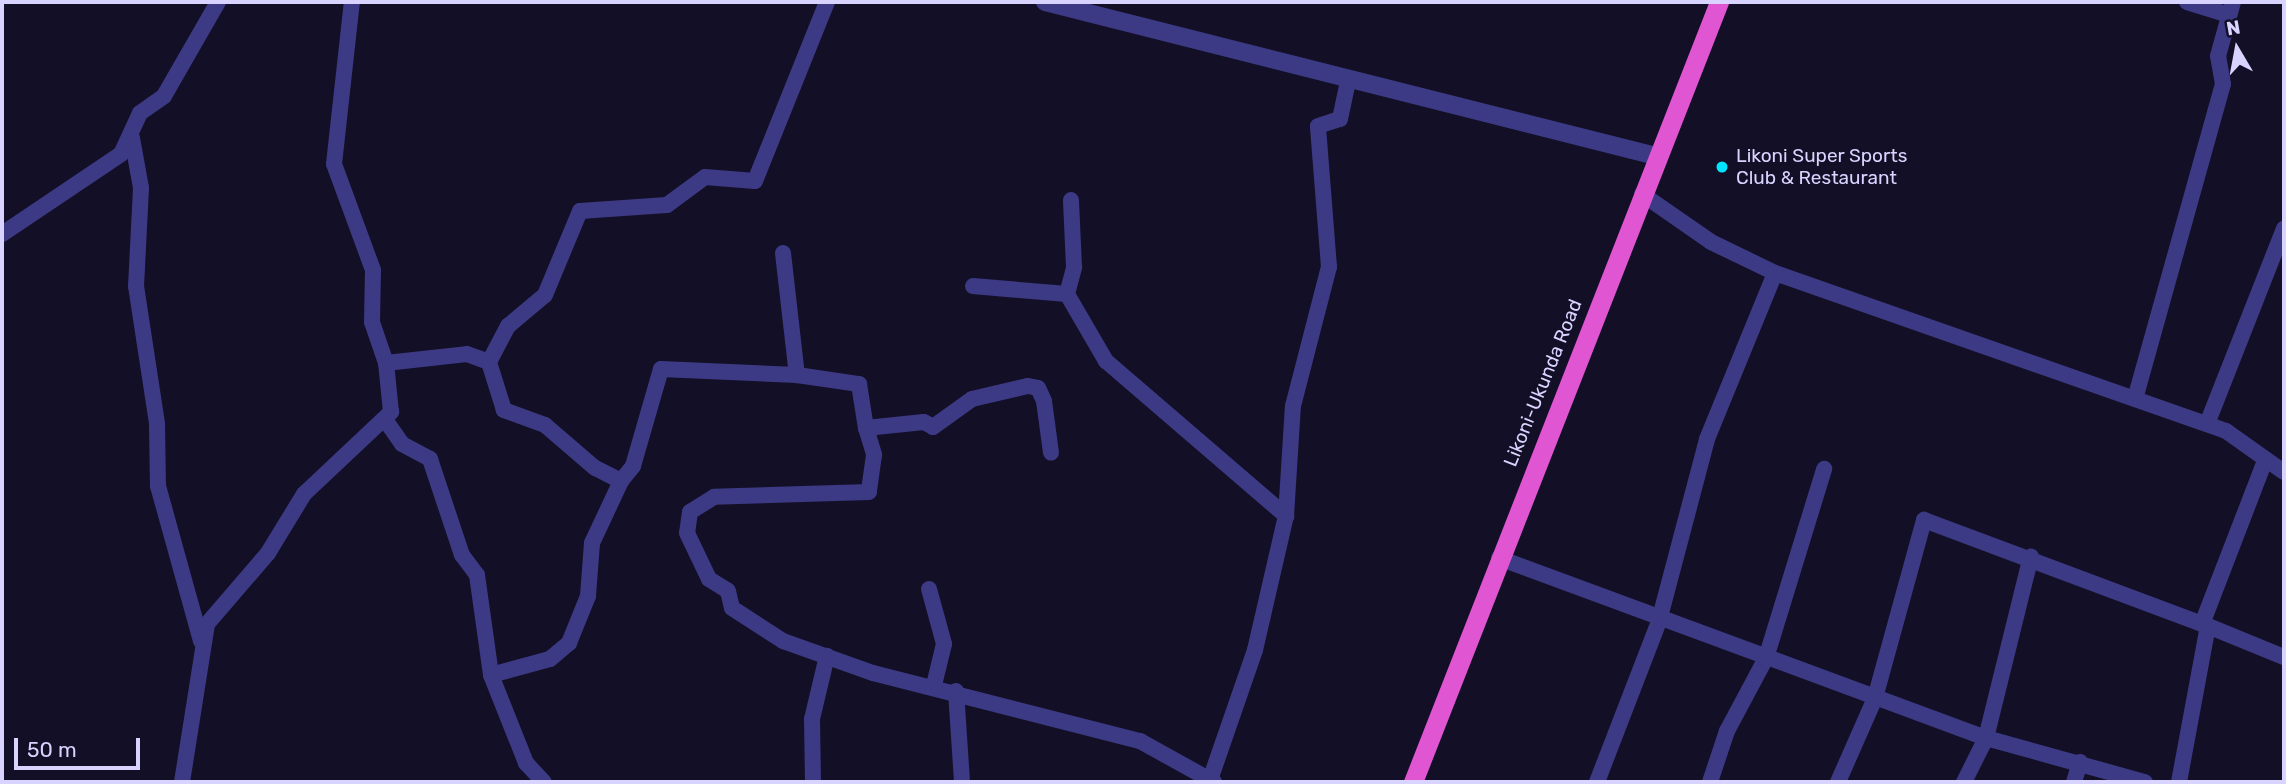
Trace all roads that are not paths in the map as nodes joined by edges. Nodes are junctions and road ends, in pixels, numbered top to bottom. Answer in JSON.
{"nodes":[{"id":1,"x":218,"y":2,"type":"edge"},
{"id":2,"x":352,"y":2,"type":"edge"},
{"id":3,"x":827,"y":2,"type":"edge"},
{"id":4,"x":1045,"y":2,"type":"edge"},
{"id":5,"x":1719,"y":2,"type":"edge"},
{"id":6,"x":2187,"y":2,"type":"edge"},
{"id":7,"x":2231,"y":8,"type":"edge"},
{"id":8,"x":1348,"y":80,"type":"junction"},
{"id":9,"x":132,"y":138,"type":"junction"},
{"id":10,"x":1656,"y":156,"type":"junction"},
{"id":11,"x":1642,"y":194,"type":"junction"},
{"id":12,"x":1071,"y":200,"type":"dead end"},
{"id":13,"x":2284,"y":229,"type":"edge"},
{"id":14,"x":2,"y":234,"type":"edge"},
{"id":15,"x":783,"y":253,"type":"dead end"},
{"id":16,"x":1775,"y":273,"type":"junction"},
{"id":17,"x":973,"y":286,"type":"dead end"},
{"id":18,"x":1067,"y":294,"type":"junction"},
{"id":19,"x":489,"y":362,"type":"junction"},
{"id":20,"x":386,"y":363,"type":"junction"},
{"id":21,"x":797,"y":375,"type":"junction"},
{"id":22,"x":2135,"y":398,"type":"junction"},
{"id":23,"x":386,"y":421,"type":"junction"},
{"id":24,"x":2207,"y":424,"type":"junction"},
{"id":25,"x":866,"y":428,"type":"junction"},
{"id":26,"x":1051,"y":453,"type":"dead end"},
{"id":27,"x":2265,"y":461,"type":"junction"},
{"id":28,"x":1824,"y":469,"type":"dead end"},
{"id":29,"x":2284,"y":472,"type":"edge"},
{"id":30,"x":621,"y":481,"type":"junction"},
{"id":31,"x":1286,"y":516,"type":"junction"},
{"id":32,"x":2031,"y":556,"type":"junction"},
{"id":33,"x":1499,"y":558,"type":"junction"},
{"id":34,"x":929,"y":589,"type":"dead end"},
{"id":35,"x":1660,"y":621,"type":"junction"},
{"id":36,"x":2205,"y":625,"type":"junction"},
{"id":37,"x":203,"y":646,"type":"junction"},
{"id":38,"x":827,"y":656,"type":"junction"},
{"id":39,"x":2284,"y":657,"type":"edge"},
{"id":40,"x":1766,"y":658,"type":"junction"},
{"id":41,"x":491,"y":676,"type":"junction"},
{"id":42,"x":934,"y":684,"type":"junction"},
{"id":43,"x":956,"y":691,"type":"junction"},
{"id":44,"x":1875,"y":698,"type":"junction"},
{"id":45,"x":1986,"y":738,"type":"junction"},
{"id":46,"x":2080,"y":762,"type":"junction"},
{"id":47,"x":1183,"y":768,"type":"junction"},
{"id":48,"x":1212,"y":781,"type":"edge"},
{"id":49,"x":182,"y":782,"type":"edge"},
{"id":50,"x":544,"y":782,"type":"edge"},
{"id":51,"x":813,"y":782,"type":"edge"},
{"id":52,"x":962,"y":782,"type":"edge"},
{"id":53,"x":1173,"y":782,"type":"edge"},
{"id":54,"x":1413,"y":782,"type":"edge"},
{"id":55,"x":1597,"y":782,"type":"edge"},
{"id":56,"x":1710,"y":782,"type":"edge"},
{"id":57,"x":1838,"y":782,"type":"edge"},
{"id":58,"x":1964,"y":782,"type":"edge"},
{"id":59,"x":2074,"y":782,"type":"edge"},
{"id":60,"x":2145,"y":782,"type":"edge"},
{"id":61,"x":2179,"y":782,"type":"edge"}],
"edges":[{"from":1,"to":9,"type":"street"},
{"from":2,"to":20,"type":"street"},
{"from":3,"to":19,"type":"street"},
{"from":4,"to":8,"type":"street"},
{"from":5,"to":10,"type":"highway","name":"Likoni-Ukunda Road"},
{"from":6,"to":7,"type":"street"},
{"from":7,"to":22,"type":"street"},
{"from":8,"to":10,"type":"street"},
{"from":8,"to":31,"type":"street"},
{"from":9,"to":14,"type":"street"},
{"from":9,"to":37,"type":"street"},
{"from":10,"to":11,"type":"highway","name":"Likoni-Ukunda Road"},
{"from":11,"to":16,"type":"street"},
{"from":11,"to":33,"type":"highway","name":"Likoni-Ukunda Road"},
{"from":12,"to":18,"type":"street"},
{"from":13,"to":24,"type":"street"},
{"from":15,"to":21,"type":"street"},
{"from":16,"to":22,"type":"street"},
{"from":16,"to":35,"type":"street"},
{"from":17,"to":18,"type":"street"},
{"from":18,"to":31,"type":"street"},
{"from":19,"to":20,"type":"street"},
{"from":19,"to":30,"type":"street"},
{"from":20,"to":23,"type":"street"},
{"from":21,"to":25,"type":"street"},
{"from":21,"to":30,"type":"street"},
{"from":22,"to":24,"type":"street"},
{"from":23,"to":37,"type":"street"},
{"from":23,"to":41,"type":"street"},
{"from":24,"to":27,"type":"street"},
{"from":25,"to":26,"type":"street"},
{"from":25,"to":38,"type":"street"},
{"from":27,"to":29,"type":"street"},
{"from":27,"to":36,"type":"street"},
{"from":28,"to":40,"type":"street"},
{"from":30,"to":41,"type":"street"},
{"from":31,"to":48,"type":"street"},
{"from":32,"to":36,"type":"street"},
{"from":32,"to":44,"type":"street"},
{"from":32,"to":45,"type":"street"},
{"from":33,"to":35,"type":"street"},
{"from":33,"to":54,"type":"highway","name":"Likoni-Ukunda Road"},
{"from":34,"to":42,"type":"street"},
{"from":35,"to":40,"type":"street"},
{"from":35,"to":55,"type":"street"},
{"from":36,"to":39,"type":"street"},
{"from":36,"to":61,"type":"street"},
{"from":37,"to":49,"type":"street"},
{"from":38,"to":42,"type":"street"},
{"from":38,"to":51,"type":"street"},
{"from":40,"to":44,"type":"street"},
{"from":40,"to":56,"type":"street"},
{"from":41,"to":50,"type":"street"},
{"from":42,"to":43,"type":"street"},
{"from":43,"to":47,"type":"street"},
{"from":43,"to":52,"type":"street"},
{"from":44,"to":45,"type":"street"},
{"from":44,"to":57,"type":"street"},
{"from":45,"to":46,"type":"street"},
{"from":45,"to":58,"type":"street"},
{"from":46,"to":59,"type":"street"},
{"from":46,"to":60,"type":"street"},
{"from":47,"to":48,"type":"street"},
{"from":47,"to":53,"type":"street"}]}
